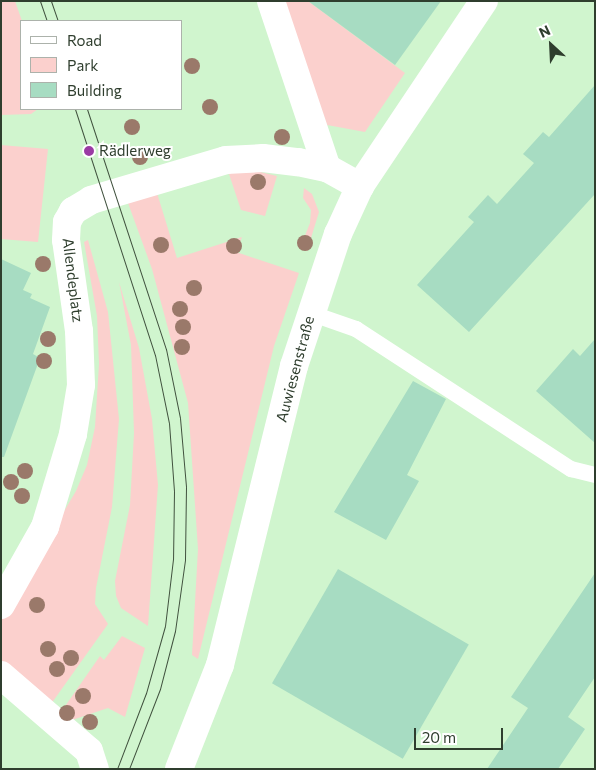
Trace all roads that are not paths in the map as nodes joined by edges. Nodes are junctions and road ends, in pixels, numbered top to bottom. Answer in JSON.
{"nodes":[{"id":1,"x":271,"y":1,"type":"edge"},
{"id":2,"x":484,"y":1,"type":"edge"},
{"id":3,"x":327,"y":168,"type":"junction"},
{"id":4,"x":360,"y":186,"type":"junction"},
{"id":5,"x":310,"y":313,"type":"junction"},
{"id":6,"x":595,"y":475,"type":"edge"},
{"id":7,"x":1,"y":606,"type":"edge"},
{"id":8,"x":1,"y":675,"type":"edge"},
{"id":9,"x":95,"y":769,"type":"edge"},
{"id":10,"x":179,"y":769,"type":"edge"}],
"edges":[{"from":1,"to":3,"type":"street"},
{"from":2,"to":4,"type":"street","name":"Auwiesenstraße"},
{"from":3,"to":4,"type":"street","name":"Allendeplatz"},
{"from":3,"to":7,"type":"street","name":"Allendeplatz"},
{"from":4,"to":5,"type":"street","name":"Auwiesenstraße"},
{"from":5,"to":6,"type":"lane"},
{"from":5,"to":10,"type":"street","name":"Auwiesenstraße"},
{"from":8,"to":9,"type":"street"}]}
